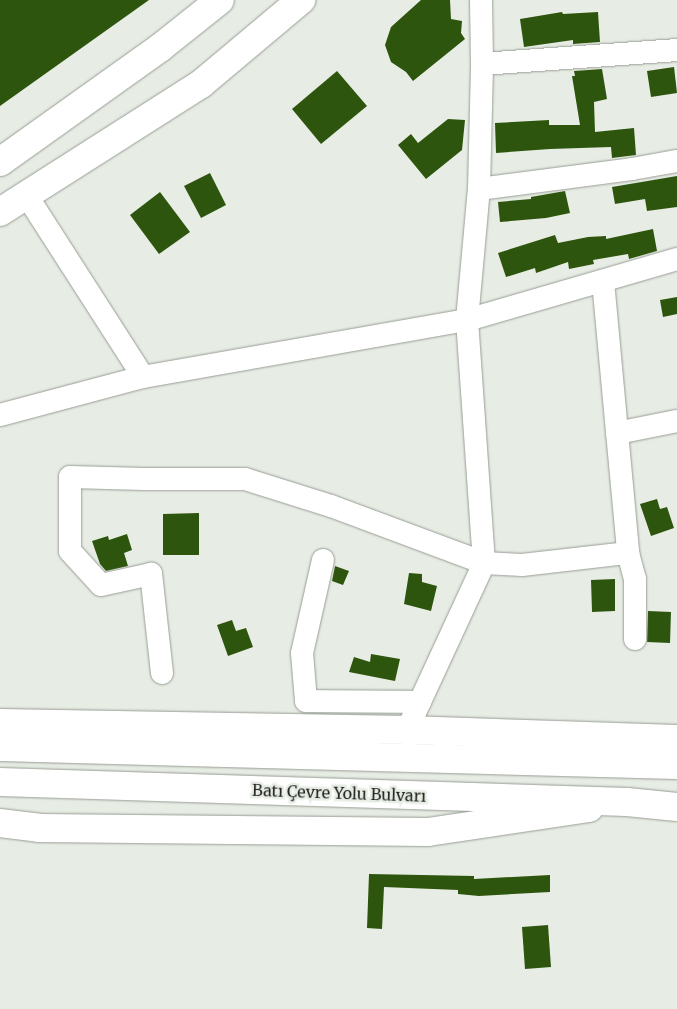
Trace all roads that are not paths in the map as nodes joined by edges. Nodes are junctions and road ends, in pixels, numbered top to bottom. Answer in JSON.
{"nodes":[{"id":1,"x":220,"y":0,"type":"edge"},
{"id":2,"x":302,"y":0,"type":"edge"},
{"id":3,"x":481,"y":0,"type":"edge"},
{"id":4,"x":677,"y":50,"type":"edge"},
{"id":5,"x":482,"y":64,"type":"junction"},
{"id":6,"x":46,"y":129,"type":"junction"},
{"id":7,"x":0,"y":149,"type":"edge"},
{"id":8,"x":677,"y":161,"type":"edge"},
{"id":9,"x":0,"y":162,"type":"edge"},
{"id":10,"x":479,"y":189,"type":"junction"},
{"id":11,"x":27,"y":196,"type":"junction"},
{"id":12,"x":0,"y":212,"type":"edge"},
{"id":13,"x":677,"y":260,"type":"edge"},
{"id":14,"x":603,"y":281,"type":"junction"},
{"id":15,"x":468,"y":320,"type":"junction"},
{"id":16,"x":143,"y":377,"type":"junction"},
{"id":17,"x":0,"y":415,"type":"edge"},
{"id":18,"x":677,"y":421,"type":"edge"},
{"id":19,"x":616,"y":433,"type":"junction"},
{"id":20,"x":628,"y":552,"type":"junction"},
{"id":21,"x":323,"y":560,"type":"dead end"},
{"id":22,"x":484,"y":563,"type":"junction"},
{"id":23,"x":635,"y":639,"type":"dead end"},
{"id":24,"x":162,"y":673,"type":"dead end"},
{"id":25,"x":420,"y":702,"type":"junction"},
{"id":26,"x":0,"y":723,"type":"edge"},
{"id":27,"x":407,"y":730,"type":"junction"},
{"id":28,"x":677,"y":739,"type":"edge"},
{"id":29,"x":0,"y":747,"type":"edge"},
{"id":30,"x":677,"y":765,"type":"edge"},
{"id":31,"x":0,"y":782,"type":"edge"},
{"id":32,"x":627,"y":802,"type":"junction"},
{"id":33,"x":677,"y":808,"type":"edge"},
{"id":34,"x":0,"y":823,"type":"edge"}],
"edges":[{"from":1,"to":6,"type":"main road"},
{"from":2,"to":11,"type":"main road"},
{"from":3,"to":5,"type":"street"},
{"from":4,"to":5,"type":"street"},
{"from":5,"to":10,"type":"street"},
{"from":6,"to":7,"type":"street"},
{"from":6,"to":9,"type":"main road"},
{"from":8,"to":10,"type":"street"},
{"from":10,"to":15,"type":"street"},
{"from":11,"to":12,"type":"main road"},
{"from":11,"to":16,"type":"street"},
{"from":13,"to":14,"type":"street"},
{"from":14,"to":15,"type":"street"},
{"from":14,"to":19,"type":"street"},
{"from":15,"to":16,"type":"street"},
{"from":15,"to":22,"type":"street"},
{"from":16,"to":17,"type":"street"},
{"from":18,"to":19,"type":"street"},
{"from":19,"to":20,"type":"street"},
{"from":20,"to":22,"type":"street"},
{"from":20,"to":23,"type":"street"},
{"from":21,"to":25,"type":"street"},
{"from":22,"to":24,"type":"street"},
{"from":22,"to":25,"type":"street"},
{"from":25,"to":27,"type":"street"},
{"from":26,"to":27,"type":"main road"},
{"from":27,"to":28,"type":"main road"},
{"from":29,"to":30,"type":"main road"},
{"from":31,"to":32,"type":"main road","name":"Batı Çevre Yolu Bulvarı"},
{"from":32,"to":33,"type":"main road","name":"Batı Çevre Yolu Bulvarı"},
{"from":32,"to":34,"type":"main road"}]}
